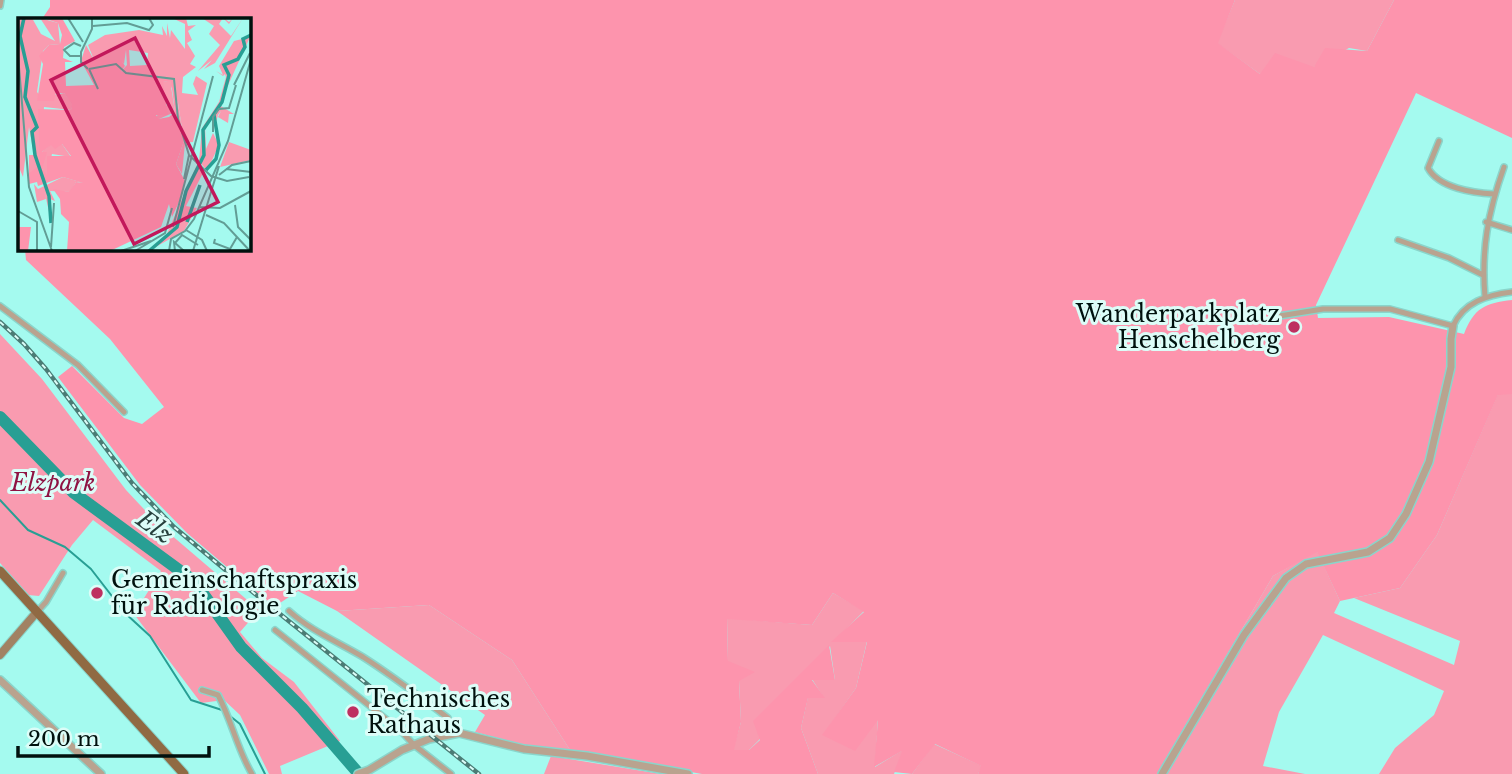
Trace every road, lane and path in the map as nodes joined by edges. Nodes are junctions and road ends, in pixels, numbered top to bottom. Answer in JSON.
{"nodes":[{"id":1,"x":1,"y":0,"type":"edge"},
{"id":2,"x":0,"y":6,"type":"edge"},
{"id":3,"x":1439,"y":141,"type":"dead end"},
{"id":4,"x":1504,"y":167,"type":"dead end"},
{"id":5,"x":1494,"y":194,"type":"junction"},
{"id":6,"x":1486,"y":222,"type":"junction"},
{"id":7,"x":1512,"y":230,"type":"edge"},
{"id":8,"x":1398,"y":240,"type":"dead end"},
{"id":9,"x":1483,"y":275,"type":"junction"},
{"id":10,"x":1512,"y":292,"type":"edge"},
{"id":11,"x":1485,"y":297,"type":"junction"},
{"id":12,"x":0,"y":306,"type":"edge"},
{"id":13,"x":1273,"y":317,"type":"dead end"},
{"id":14,"x":1453,"y":326,"type":"junction"},
{"id":15,"x":124,"y":412,"type":"dead end"},
{"id":16,"x":0,"y":570,"type":"edge"},
{"id":17,"x":63,"y":573,"type":"dead end"},
{"id":18,"x":289,"y":611,"type":"dead end"},
{"id":19,"x":36,"y":613,"type":"junction"},
{"id":20,"x":275,"y":630,"type":"dead end"},
{"id":21,"x":0,"y":655,"type":"edge"},
{"id":22,"x":0,"y":680,"type":"edge"},
{"id":23,"x":202,"y":690,"type":"dead end"},
{"id":24,"x":449,"y":734,"type":"junction"},
{"id":25,"x":414,"y":745,"type":"junction"},
{"id":26,"x":101,"y":774,"type":"edge"},
{"id":27,"x":184,"y":774,"type":"edge"},
{"id":28,"x":252,"y":774,"type":"edge"},
{"id":29,"x":358,"y":774,"type":"edge"},
{"id":30,"x":451,"y":774,"type":"edge"},
{"id":31,"x":688,"y":774,"type":"edge"},
{"id":32,"x":1162,"y":774,"type":"edge"}],
"edges":[{"from":1,"to":2,"type":"street"},
{"from":3,"to":5,"type":"street"},
{"from":4,"to":5,"type":"street"},
{"from":5,"to":6,"type":"street"},
{"from":6,"to":7,"type":"street"},
{"from":6,"to":9,"type":"street"},
{"from":8,"to":9,"type":"street"},
{"from":9,"to":11,"type":"street"},
{"from":10,"to":11,"type":"street"},
{"from":11,"to":14,"type":"street"},
{"from":12,"to":15,"type":"street"},
{"from":13,"to":14,"type":"street"},
{"from":14,"to":32,"type":"street"},
{"from":16,"to":19,"type":"main road"},
{"from":17,"to":19,"type":"street"},
{"from":18,"to":24,"type":"street"},
{"from":19,"to":21,"type":"main road"},
{"from":19,"to":27,"type":"main road"},
{"from":20,"to":25,"type":"street"},
{"from":22,"to":26,"type":"street"},
{"from":23,"to":28,"type":"street"},
{"from":24,"to":25,"type":"street"},
{"from":24,"to":31,"type":"street"},
{"from":25,"to":29,"type":"street"},
{"from":25,"to":30,"type":"street"}]}
